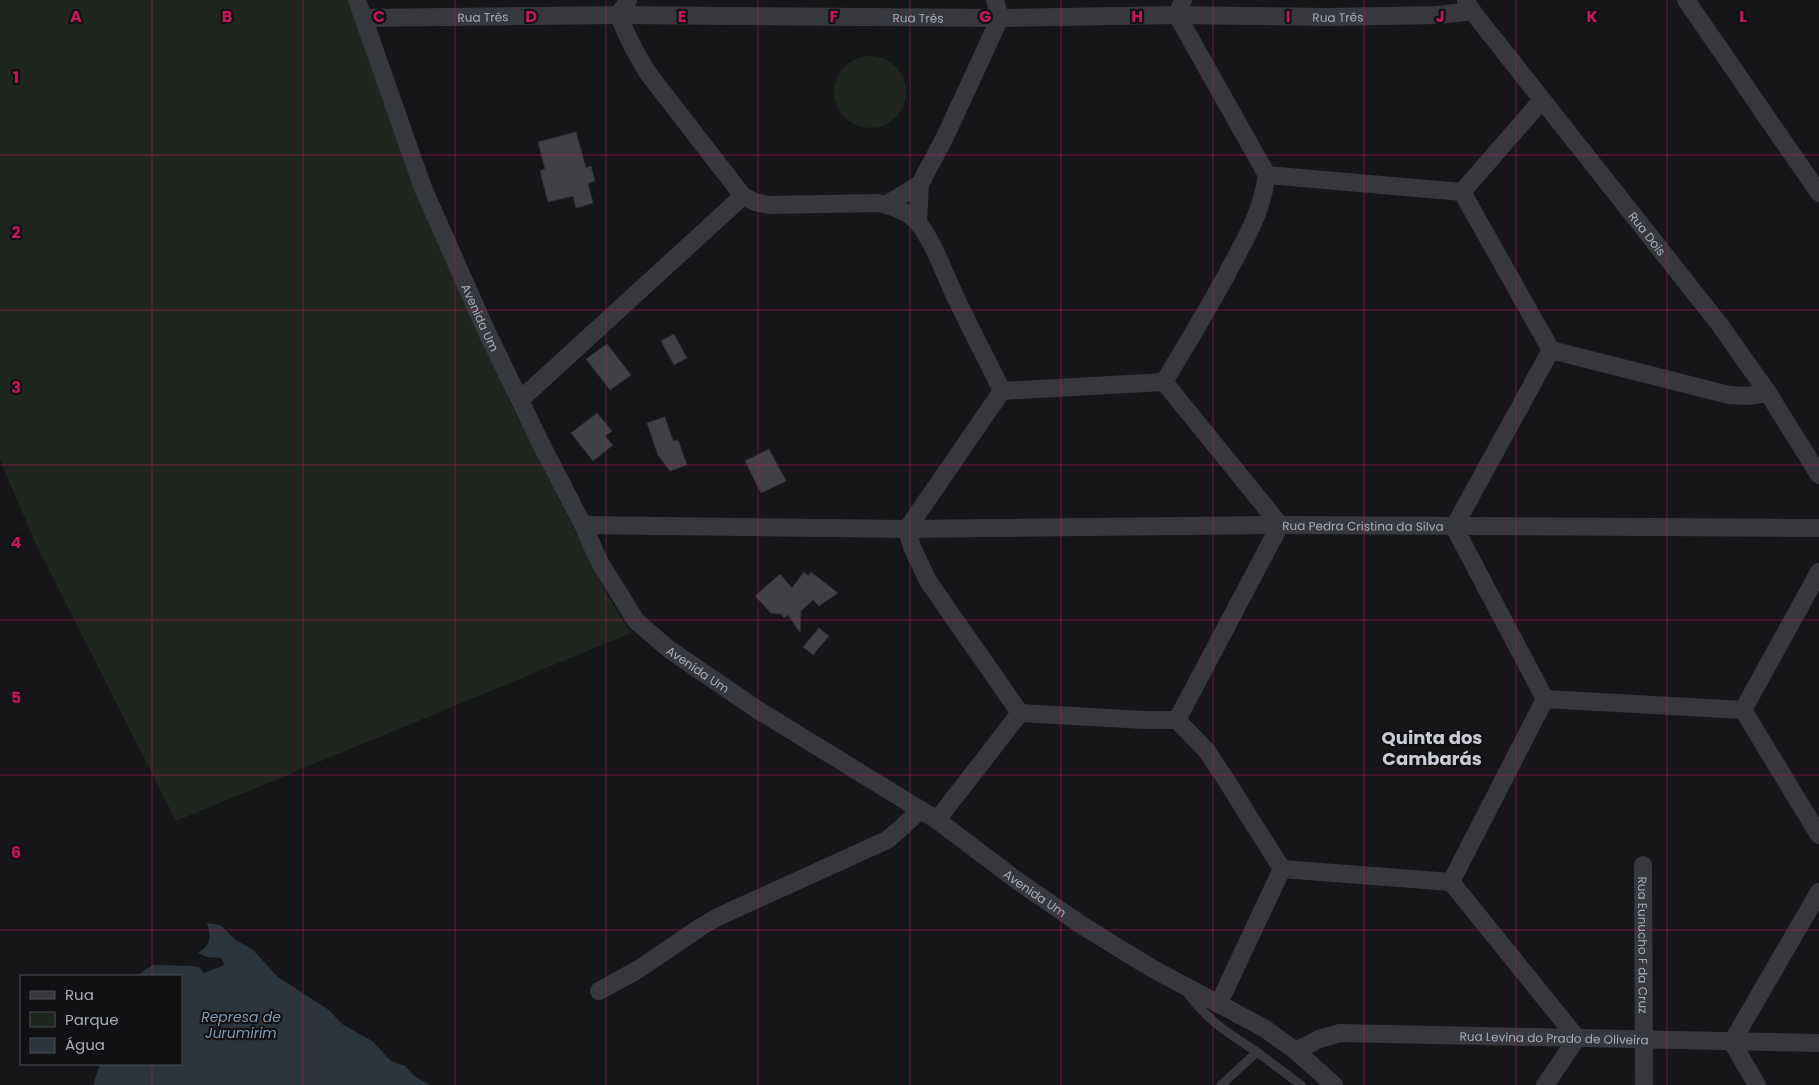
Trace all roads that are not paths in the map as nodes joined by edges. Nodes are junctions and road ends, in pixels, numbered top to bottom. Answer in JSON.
{"nodes":[{"id":1,"x":357,"y":0,"type":"edge"},
{"id":2,"x":995,"y":0,"type":"edge"},
{"id":3,"x":1686,"y":0,"type":"edge"},
{"id":4,"x":1469,"y":5,"type":"edge"},
{"id":5,"x":1180,"y":7,"type":"edge"},
{"id":6,"x":623,"y":8,"type":"edge"},
{"id":7,"x":363,"y":18,"type":"junction"},
{"id":8,"x":1000,"y":18,"type":"junction"},
{"id":9,"x":1542,"y":100,"type":"junction"},
{"id":10,"x":1267,"y":175,"type":"junction"},
{"id":11,"x":920,"y":184,"type":"junction"},
{"id":12,"x":1462,"y":192,"type":"junction"},
{"id":13,"x":1819,"y":193,"type":"edge"},
{"id":14,"x":743,"y":196,"type":"junction"},
{"id":15,"x":886,"y":205,"type":"junction"},
{"id":16,"x":918,"y":222,"type":"junction"},
{"id":17,"x":1551,"y":350,"type":"junction"},
{"id":18,"x":1164,"y":382,"type":"junction"},
{"id":19,"x":1002,"y":391,"type":"junction"},
{"id":20,"x":1768,"y":393,"type":"junction"},
{"id":21,"x":520,"y":400,"type":"junction"},
{"id":22,"x":1819,"y":475,"type":"edge"},
{"id":23,"x":583,"y":525,"type":"junction"},
{"id":24,"x":1280,"y":525,"type":"junction"},
{"id":25,"x":1454,"y":527,"type":"junction"},
{"id":26,"x":1819,"y":528,"type":"edge"},
{"id":27,"x":907,"y":529,"type":"junction"},
{"id":28,"x":1819,"y":572,"type":"edge"},
{"id":29,"x":1544,"y":699,"type":"junction"},
{"id":30,"x":1743,"y":710,"type":"junction"},
{"id":31,"x":1020,"y":713,"type":"junction"},
{"id":32,"x":1177,"y":720,"type":"junction"},
{"id":33,"x":920,"y":810,"type":"junction"},
{"id":34,"x":937,"y":820,"type":"junction"},
{"id":35,"x":1819,"y":835,"type":"edge"},
{"id":36,"x":1643,"y":864,"type":"dead end"},
{"id":37,"x":1282,"y":869,"type":"junction"},
{"id":38,"x":1451,"y":882,"type":"junction"},
{"id":39,"x":1819,"y":892,"type":"edge"},
{"id":40,"x":1179,"y":982,"type":"junction"},
{"id":41,"x":599,"y":991,"type":"dead end"},
{"id":42,"x":1219,"y":1003,"type":"junction"},
{"id":43,"x":1576,"y":1038,"type":"junction"},
{"id":44,"x":1644,"y":1040,"type":"junction"},
{"id":45,"x":1732,"y":1042,"type":"junction"},
{"id":46,"x":1819,"y":1043,"type":"edge"},
{"id":47,"x":1257,"y":1052,"type":"junction"},
{"id":48,"x":1296,"y":1052,"type":"junction"},
{"id":49,"x":1221,"y":1085,"type":"edge"},
{"id":50,"x":1301,"y":1085,"type":"edge"},
{"id":51,"x":1334,"y":1085,"type":"edge"},
{"id":52,"x":1544,"y":1085,"type":"edge"},
{"id":53,"x":1644,"y":1085,"type":"edge"},
{"id":54,"x":1757,"y":1085,"type":"edge"}],
"edges":[{"from":1,"to":7,"type":"street","name":"Avenida Um"},
{"from":2,"to":8,"type":"street"},
{"from":3,"to":13,"type":"street"},
{"from":4,"to":5,"type":"street","name":"Rua Três"},
{"from":4,"to":9,"type":"street","name":"Rua Dois"},
{"from":5,"to":8,"type":"street","name":"Rua Três"},
{"from":5,"to":10,"type":"street"},
{"from":6,"to":7,"type":"street","name":"Rua Três"},
{"from":6,"to":8,"type":"street","name":"Rua Três"},
{"from":6,"to":14,"type":"street"},
{"from":7,"to":21,"type":"street","name":"Avenida Um"},
{"from":8,"to":11,"type":"street"},
{"from":9,"to":12,"type":"street"},
{"from":9,"to":20,"type":"street","name":"Rua Dois"},
{"from":10,"to":12,"type":"street"},
{"from":10,"to":18,"type":"street"},
{"from":11,"to":15,"type":"street"},
{"from":11,"to":16,"type":"street"},
{"from":12,"to":17,"type":"street"},
{"from":14,"to":15,"type":"street"},
{"from":14,"to":21,"type":"street"},
{"from":15,"to":16,"type":"street"},
{"from":16,"to":19,"type":"street"},
{"from":17,"to":20,"type":"street"},
{"from":17,"to":25,"type":"street"},
{"from":18,"to":19,"type":"street"},
{"from":18,"to":24,"type":"street"},
{"from":19,"to":27,"type":"street"},
{"from":20,"to":22,"type":"street","name":"Rua Dois"},
{"from":21,"to":23,"type":"street","name":"Avenida Um"},
{"from":23,"to":27,"type":"street","name":"Rua Pedra Cristina da Silva"},
{"from":23,"to":33,"type":"street","name":"Avenida Um"},
{"from":24,"to":25,"type":"street","name":"Rua Pedra Cristina da Silva"},
{"from":24,"to":27,"type":"street","name":"Rua Pedra Cristina da Silva"},
{"from":24,"to":32,"type":"street"},
{"from":25,"to":26,"type":"street","name":"Rua Pedra Cristina da Silva"},
{"from":25,"to":29,"type":"street"},
{"from":27,"to":31,"type":"street"},
{"from":28,"to":30,"type":"street"},
{"from":29,"to":30,"type":"street"},
{"from":29,"to":38,"type":"street"},
{"from":30,"to":35,"type":"street"},
{"from":31,"to":32,"type":"street"},
{"from":31,"to":34,"type":"street"},
{"from":32,"to":37,"type":"street"},
{"from":33,"to":34,"type":"street","name":"Avenida Um"},
{"from":33,"to":41,"type":"street"},
{"from":34,"to":40,"type":"street","name":"Avenida Um"},
{"from":36,"to":44,"type":"street","name":"Rua Eunucho F da Cruz"},
{"from":37,"to":38,"type":"street"},
{"from":37,"to":42,"type":"street"},
{"from":38,"to":43,"type":"street"},
{"from":39,"to":45,"type":"street"},
{"from":40,"to":42,"type":"street","name":"Avenida Um"},
{"from":40,"to":47,"type":"lane"},
{"from":42,"to":48,"type":"street","name":"Avenida Um"},
{"from":43,"to":44,"type":"street","name":"Rua Levina do Prado de Oliveira"},
{"from":43,"to":48,"type":"street","name":"Rua Levina do Prado de Oliveira"},
{"from":43,"to":52,"type":"street"},
{"from":44,"to":45,"type":"street","name":"Rua Levina do Prado de Oliveira"},
{"from":44,"to":53,"type":"street","name":"Rua Eunucho F da Cruz"},
{"from":45,"to":46,"type":"street","name":"Rua Levina do Prado de Oliveira"},
{"from":45,"to":54,"type":"street"},
{"from":47,"to":49,"type":"lane"},
{"from":47,"to":50,"type":"lane"},
{"from":48,"to":51,"type":"street","name":"Avenida Um"}]}
